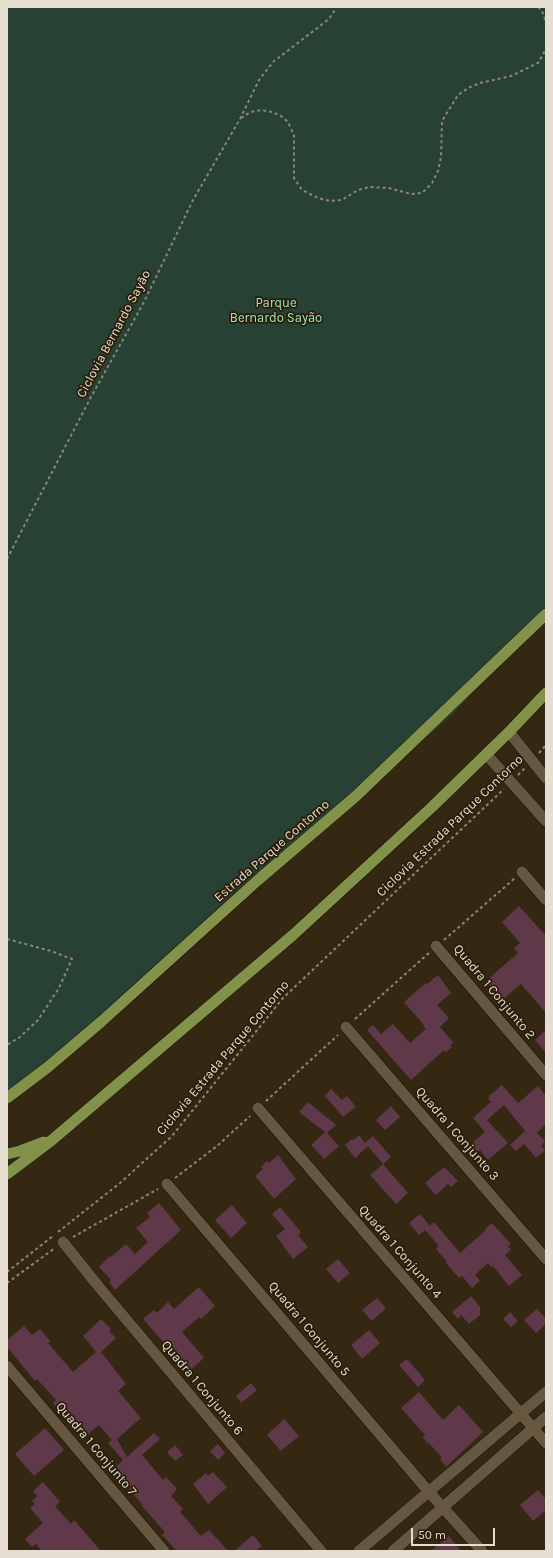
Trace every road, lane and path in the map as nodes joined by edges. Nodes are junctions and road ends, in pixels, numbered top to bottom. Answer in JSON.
{"nodes":[{"id":1,"x":336,"y":7,"type":"edge"},
{"id":2,"x":538,"y":7,"type":"edge"},
{"id":3,"x":546,"y":22,"type":"edge"},
{"id":4,"x":546,"y":49,"type":"edge"},
{"id":5,"x":240,"y":119,"type":"junction"},
{"id":6,"x":7,"y":559,"type":"edge"},
{"id":7,"x":546,"y":614,"type":"edge"},
{"id":8,"x":546,"y":693,"type":"edge"},
{"id":9,"x":509,"y":732,"type":"junction"},
{"id":10,"x":546,"y":745,"type":"edge"},
{"id":11,"x":486,"y":754,"type":"junction"},
{"id":12,"x":532,"y":760,"type":"junction"},
{"id":13,"x":546,"y":778,"type":"edge"},
{"id":14,"x":512,"y":782,"type":"junction"},
{"id":15,"x":546,"y":821,"type":"edge"},
{"id":16,"x":522,"y":872,"type":"joint"},
{"id":17,"x":545,"y":897,"type":"edge"},
{"id":18,"x":7,"y":939,"type":"edge"},
{"id":19,"x":436,"y":946,"type":"junction"},
{"id":20,"x":346,"y":1027,"type":"junction"},
{"id":21,"x":7,"y":1045,"type":"edge"},
{"id":22,"x":546,"y":1075,"type":"edge"},
{"id":23,"x":7,"y":1098,"type":"edge"},
{"id":24,"x":258,"y":1108,"type":"junction"},
{"id":25,"x":52,"y":1140,"type":"junction"},
{"id":26,"x":7,"y":1154,"type":"edge"},
{"id":27,"x":7,"y":1174,"type":"edge"},
{"id":28,"x":167,"y":1184,"type":"junction"},
{"id":29,"x":63,"y":1242,"type":"junction"},
{"id":30,"x":546,"y":1259,"type":"edge"},
{"id":31,"x":7,"y":1272,"type":"edge"},
{"id":32,"x":7,"y":1283,"type":"edge"},
{"id":33,"x":7,"y":1366,"type":"edge"},
{"id":34,"x":546,"y":1392,"type":"edge"},
{"id":35,"x":520,"y":1414,"type":"junction"},
{"id":36,"x":546,"y":1417,"type":"edge"},
{"id":37,"x":533,"y":1428,"type":"junction"},
{"id":38,"x":546,"y":1443,"type":"edge"},
{"id":39,"x":429,"y":1492,"type":"junction"},
{"id":40,"x":444,"y":1507,"type":"junction"},
{"id":41,"x":164,"y":1551,"type":"edge"},
{"id":42,"x":321,"y":1551,"type":"edge"},
{"id":43,"x":359,"y":1551,"type":"edge"},
{"id":44,"x":393,"y":1551,"type":"edge"},
{"id":45,"x":482,"y":1551,"type":"edge"}],
"edges":[{"from":1,"to":5,"type":"path","name":"Ciclovia Bernardo Sayão"},
{"from":2,"to":3,"type":"path"},
{"from":4,"to":5,"type":"path"},
{"from":5,"to":6,"type":"path","name":"Ciclovia Bernardo Sayão"},
{"from":7,"to":23,"type":"main road","name":"Estrada Parque Contorno"},
{"from":8,"to":9,"type":"main road"},
{"from":9,"to":11,"type":"main road"},
{"from":9,"to":12,"type":"street"},
{"from":10,"to":12,"type":"path","name":"Ciclovia Estrada Parque Contorno"},
{"from":11,"to":14,"type":"street"},
{"from":11,"to":25,"type":"main road"},
{"from":12,"to":13,"type":"street"},
{"from":12,"to":14,"type":"path","name":"Ciclovia Estrada Parque Contorno"},
{"from":14,"to":15,"type":"street"},
{"from":14,"to":31,"type":"path","name":"Ciclovia Estrada Parque Contorno"},
{"from":16,"to":17,"type":"street"},
{"from":16,"to":19,"type":"path"},
{"from":18,"to":21,"type":"path"},
{"from":19,"to":20,"type":"path"},
{"from":19,"to":22,"type":"street","name":"Quadra 1 Conjunto 2"},
{"from":20,"to":24,"type":"path"},
{"from":20,"to":30,"type":"street","name":"Quadra 1 Conjunto 3"},
{"from":24,"to":28,"type":"path"},
{"from":24,"to":35,"type":"street","name":"Quadra 1 Conjunto 4"},
{"from":25,"to":26,"type":"main road"},
{"from":25,"to":27,"type":"main road"},
{"from":28,"to":29,"type":"path"},
{"from":28,"to":39,"type":"street","name":"Quadra 1 Conjunto 5"},
{"from":29,"to":32,"type":"path"},
{"from":29,"to":42,"type":"street","name":"Quadra 1 Conjunto 6"},
{"from":33,"to":41,"type":"street","name":"Quadra 1 Conjunto 7"},
{"from":34,"to":35,"type":"street"},
{"from":35,"to":37,"type":"street","name":"Quadra 1 Conjunto 4"},
{"from":35,"to":39,"type":"street"},
{"from":36,"to":37,"type":"street"},
{"from":37,"to":38,"type":"street","name":"Quadra 1 Conjunto 4"},
{"from":37,"to":40,"type":"street"},
{"from":39,"to":40,"type":"street","name":"Quadra 1 Conjunto 5"},
{"from":39,"to":43,"type":"street"},
{"from":40,"to":44,"type":"street"},
{"from":40,"to":45,"type":"street","name":"Quadra 1 Conjunto 5"}]}
